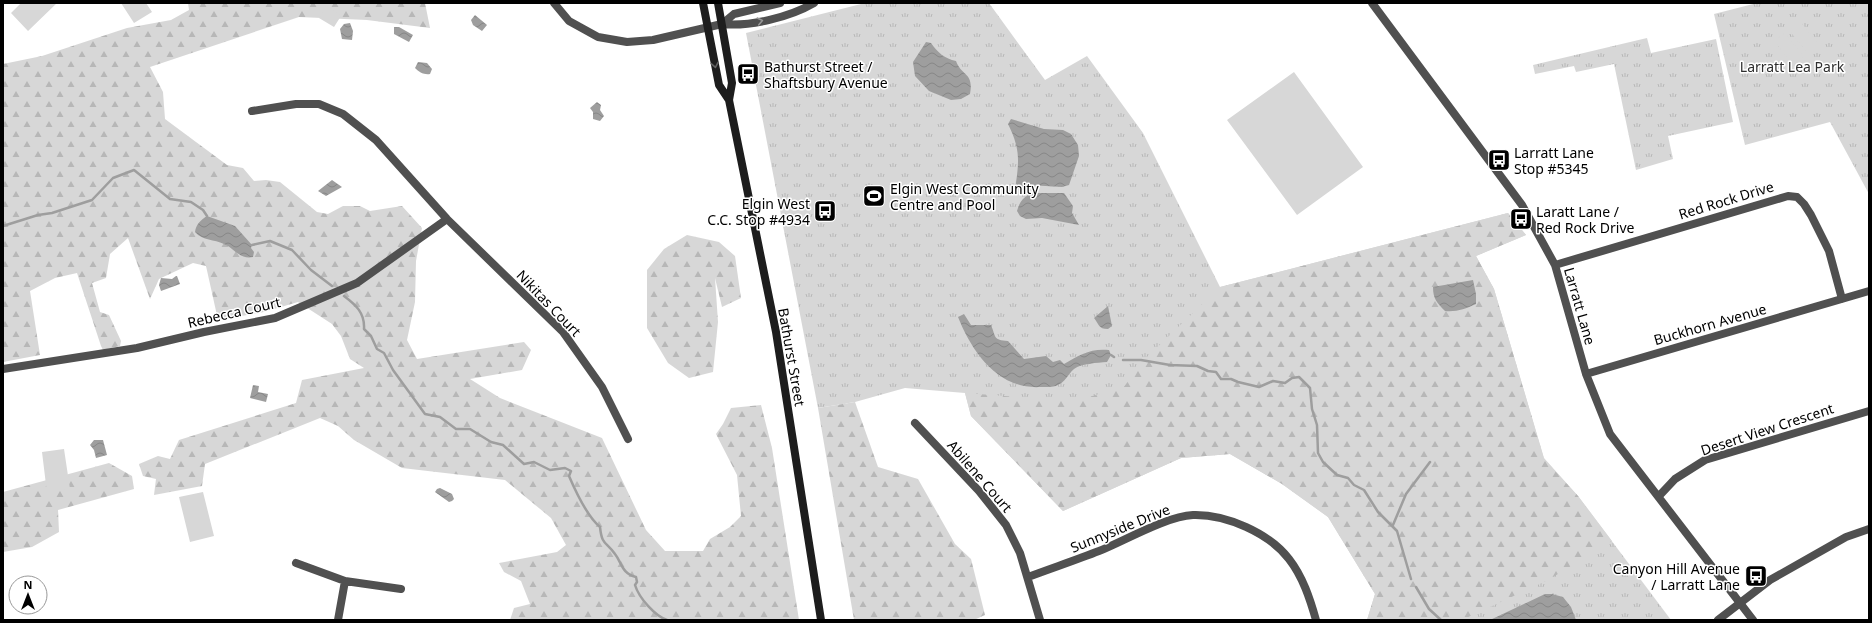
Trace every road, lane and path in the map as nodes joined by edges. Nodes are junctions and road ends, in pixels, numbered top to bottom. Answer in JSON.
{"nodes":[{"id":1,"x":554,"y":3,"type":"edge"},
{"id":2,"x":704,"y":3,"type":"edge"},
{"id":3,"x":718,"y":3,"type":"edge"},
{"id":4,"x":780,"y":3,"type":"edge"},
{"id":5,"x":814,"y":3,"type":"edge"},
{"id":6,"x":1372,"y":3,"type":"edge"},
{"id":7,"x":722,"y":24,"type":"junction"},
{"id":8,"x":708,"y":27,"type":"junction"},
{"id":9,"x":729,"y":100,"type":"junction"},
{"id":10,"x":252,"y":111,"type":"dead end"},
{"id":11,"x":447,"y":219,"type":"junction"},
{"id":12,"x":1555,"y":265,"type":"junction"},
{"id":13,"x":1869,"y":291,"type":"edge"},
{"id":14,"x":1842,"y":299,"type":"junction"},
{"id":15,"x":3,"y":369,"type":"edge"},
{"id":16,"x":1586,"y":374,"type":"junction"},
{"id":17,"x":1869,"y":411,"type":"edge"},
{"id":18,"x":915,"y":423,"type":"dead end"},
{"id":19,"x":628,"y":439,"type":"dead end"},
{"id":20,"x":1659,"y":496,"type":"junction"},
{"id":21,"x":1869,"y":529,"type":"edge"},
{"id":22,"x":296,"y":563,"type":"dead end"},
{"id":23,"x":1028,"y":577,"type":"junction"},
{"id":24,"x":346,"y":581,"type":"junction"},
{"id":25,"x":401,"y":589,"type":"dead end"},
{"id":26,"x":1740,"y":603,"type":"junction"},
{"id":27,"x":338,"y":620,"type":"edge"},
{"id":28,"x":821,"y":620,"type":"edge"},
{"id":29,"x":1040,"y":620,"type":"edge"},
{"id":30,"x":1316,"y":620,"type":"edge"},
{"id":31,"x":1718,"y":620,"type":"edge"},
{"id":32,"x":1753,"y":620,"type":"edge"}],
"edges":[{"from":1,"to":8,"type":"street"},
{"from":2,"to":8,"type":"main road","name":"Bathurst Street"},
{"from":3,"to":7,"type":"main road","name":"Bathurst Street"},
{"from":4,"to":7,"type":"street"},
{"from":7,"to":5,"type":"street","one_way":true},
{"from":6,"to":12,"type":"street","name":"Larratt Lane"},
{"from":7,"to":8,"type":"street"},
{"from":7,"to":9,"type":"main road","name":"Bathurst Street"},
{"from":8,"to":9,"type":"main road","name":"Bathurst Street","one_way":true},
{"from":9,"to":28,"type":"main road","name":"Bathurst Street"},
{"from":10,"to":11,"type":"street","name":"Nikitas Court"},
{"from":11,"to":15,"type":"street","name":"Rebecca Court"},
{"from":11,"to":19,"type":"street","name":"Nikitas Court"},
{"from":12,"to":14,"type":"street","name":"Red Rock Drive"},
{"from":12,"to":16,"type":"street","name":"Larratt Lane"},
{"from":13,"to":14,"type":"street","name":"Buckhorn Avenue"},
{"from":14,"to":16,"type":"street","name":"Buckhorn Avenue"},
{"from":16,"to":20,"type":"street","name":"Larratt Lane"},
{"from":17,"to":20,"type":"street","name":"Desert View Crescent"},
{"from":18,"to":23,"type":"street","name":"Abilene Court"},
{"from":20,"to":26,"type":"street","name":"Larratt Lane"},
{"from":21,"to":26,"type":"street"},
{"from":22,"to":24,"type":"street"},
{"from":23,"to":29,"type":"street","name":"Abilene Court"},
{"from":23,"to":30,"type":"street","name":"Sunnyside Drive"},
{"from":24,"to":25,"type":"street"},
{"from":24,"to":27,"type":"street"},
{"from":26,"to":31,"type":"street"},
{"from":26,"to":32,"type":"street","name":"Larratt Lane"}]}
